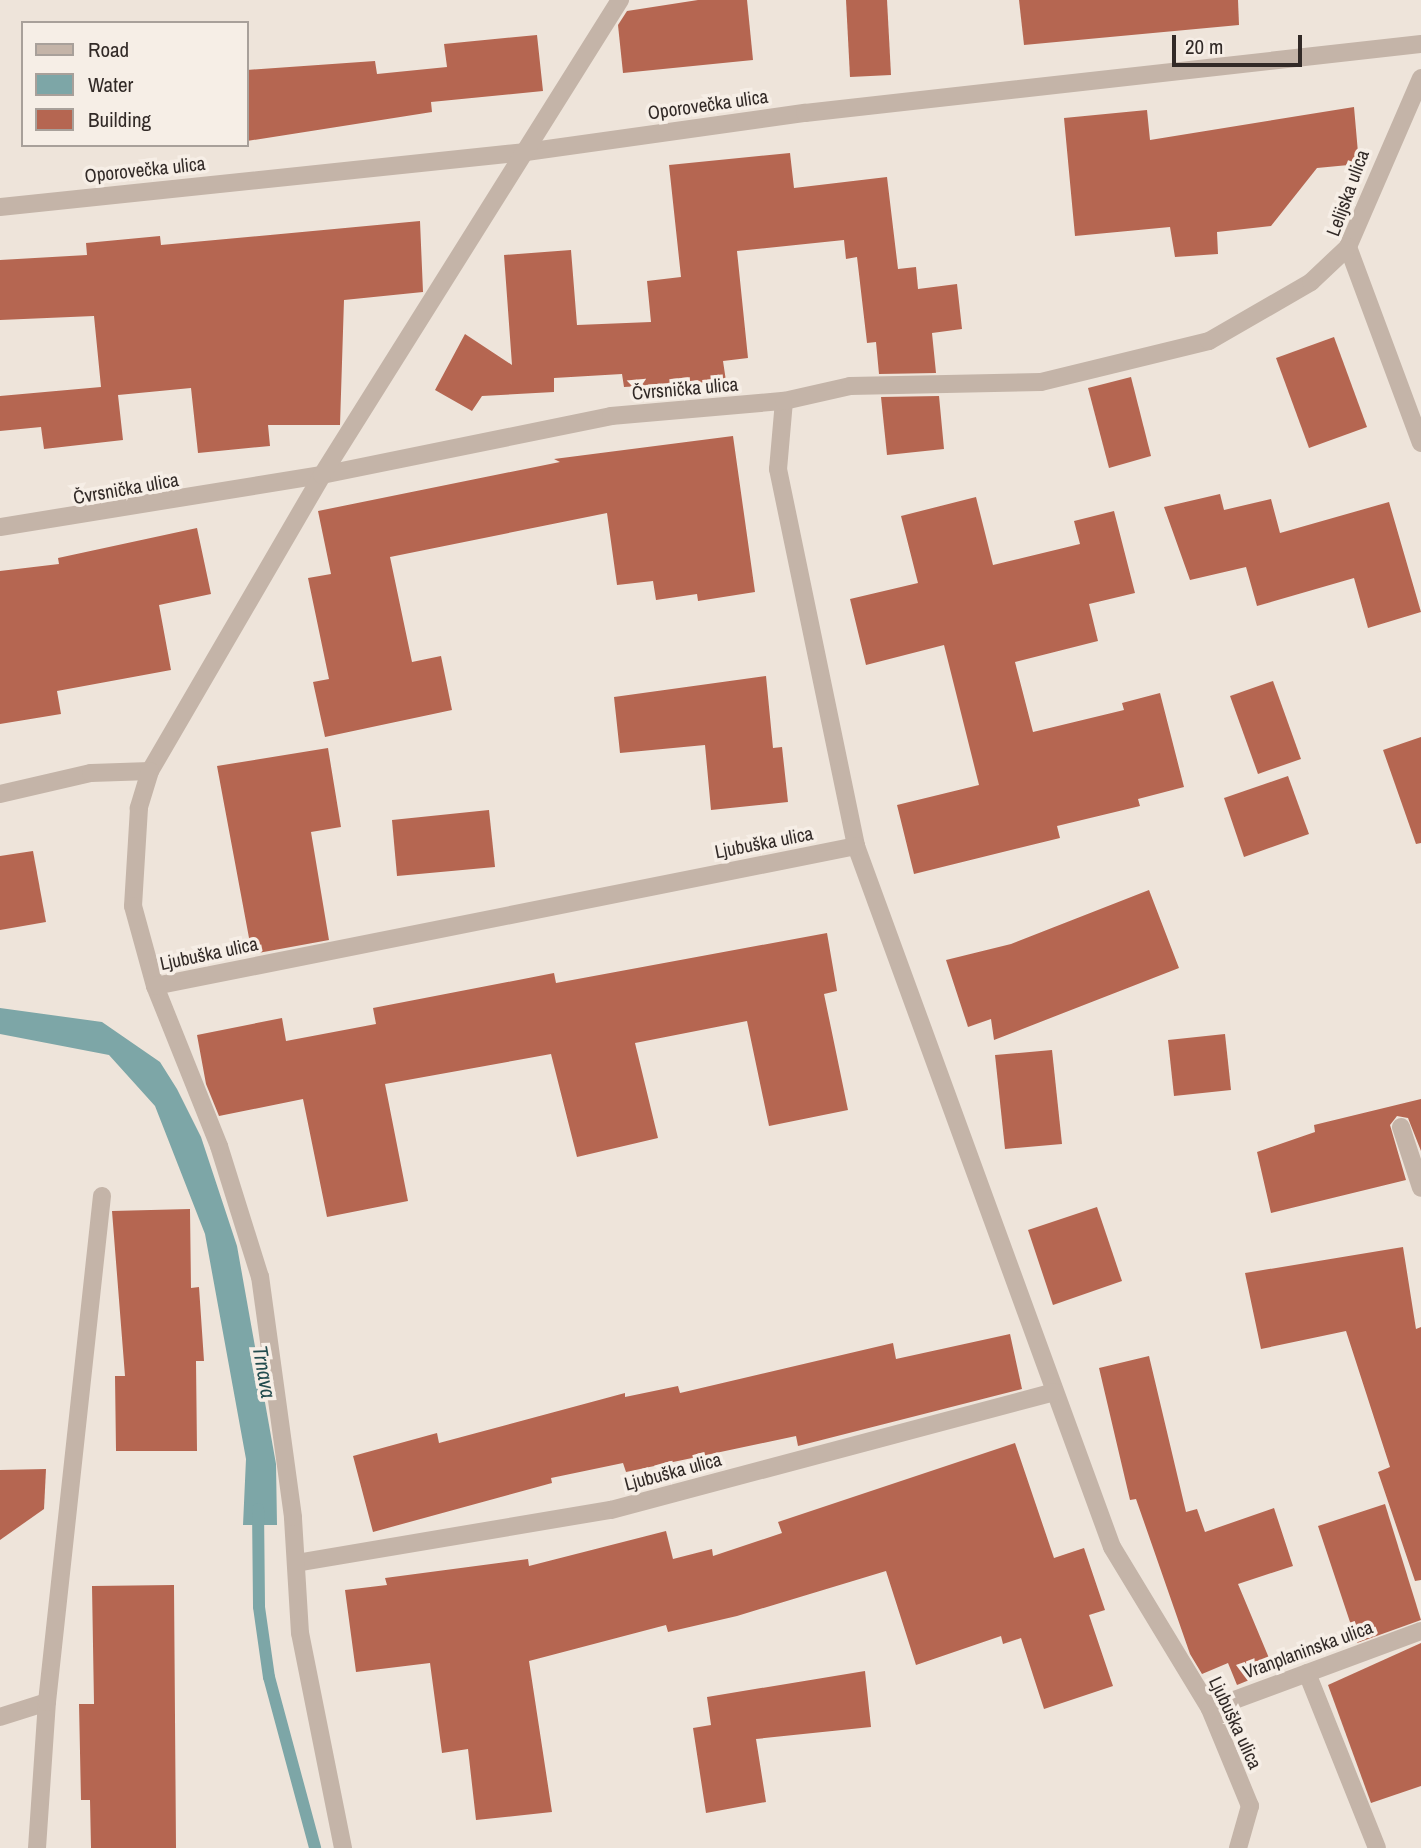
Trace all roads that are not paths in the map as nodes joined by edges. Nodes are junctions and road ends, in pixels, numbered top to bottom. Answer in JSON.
{"nodes":[{"id":1,"x":620,"y":0,"type":"edge"},
{"id":2,"x":1421,"y":44,"type":"edge"},
{"id":3,"x":1421,"y":78,"type":"edge"},
{"id":4,"x":526,"y":152,"type":"junction"},
{"id":5,"x":0,"y":207,"type":"edge"},
{"id":6,"x":1348,"y":247,"type":"junction"},
{"id":7,"x":784,"y":401,"type":"junction"},
{"id":8,"x":1421,"y":443,"type":"edge"},
{"id":9,"x":322,"y":475,"type":"junction"},
{"id":10,"x":0,"y":527,"type":"edge"},
{"id":11,"x":150,"y":771,"type":"junction"},
{"id":12,"x":0,"y":794,"type":"edge"},
{"id":13,"x":856,"y":846,"type":"junction"},
{"id":14,"x":155,"y":986,"type":"junction"},
{"id":15,"x":1401,"y":1127,"type":"dead end"},
{"id":16,"x":1421,"y":1188,"type":"edge"},
{"id":17,"x":102,"y":1196,"type":"dead end"},
{"id":18,"x":1055,"y":1392,"type":"junction"},
{"id":19,"x":296,"y":1563,"type":"junction"},
{"id":20,"x":1421,"y":1631,"type":"edge"},
{"id":21,"x":1307,"y":1674,"type":"junction"},
{"id":22,"x":47,"y":1702,"type":"junction"},
{"id":23,"x":1210,"y":1709,"type":"junction"},
{"id":24,"x":0,"y":1717,"type":"edge"},
{"id":25,"x":37,"y":1848,"type":"edge"},
{"id":26,"x":343,"y":1848,"type":"edge"},
{"id":27,"x":1238,"y":1848,"type":"edge"},
{"id":28,"x":1377,"y":1848,"type":"edge"}],
"edges":[{"from":1,"to":4,"type":"street"},
{"from":2,"to":4,"type":"street","name":"Oporovečka ulica"},
{"from":3,"to":6,"type":"street","name":"Lelijska ulica"},
{"from":4,"to":5,"type":"street","name":"Oporovečka ulica"},
{"from":4,"to":9,"type":"street"},
{"from":6,"to":7,"type":"street","name":"Čvrsnička ulica"},
{"from":6,"to":8,"type":"street","name":"Lelijska ulica"},
{"from":7,"to":9,"type":"street","name":"Čvrsnička ulica"},
{"from":7,"to":13,"type":"street","name":"Ljubuška ulica"},
{"from":9,"to":10,"type":"street","name":"Čvrsnička ulica"},
{"from":9,"to":11,"type":"street"},
{"from":11,"to":12,"type":"street"},
{"from":11,"to":14,"type":"street"},
{"from":13,"to":14,"type":"street","name":"Ljubuška ulica"},
{"from":13,"to":18,"type":"street","name":"Ljubuška ulica"},
{"from":14,"to":19,"type":"street","name":"Ljubuška ulica"},
{"from":15,"to":16,"type":"street"},
{"from":17,"to":22,"type":"street"},
{"from":18,"to":19,"type":"street","name":"Ljubuška ulica"},
{"from":18,"to":23,"type":"street","name":"Ljubuška ulica"},
{"from":19,"to":26,"type":"street","name":"Ljubuška ulica"},
{"from":20,"to":21,"type":"street","name":"Vranplaninska ulica"},
{"from":21,"to":23,"type":"street","name":"Vranplaninska ulica"},
{"from":21,"to":28,"type":"street"},
{"from":22,"to":24,"type":"street"},
{"from":22,"to":25,"type":"street"},
{"from":23,"to":27,"type":"street","name":"Ljubuška ulica"}]}
